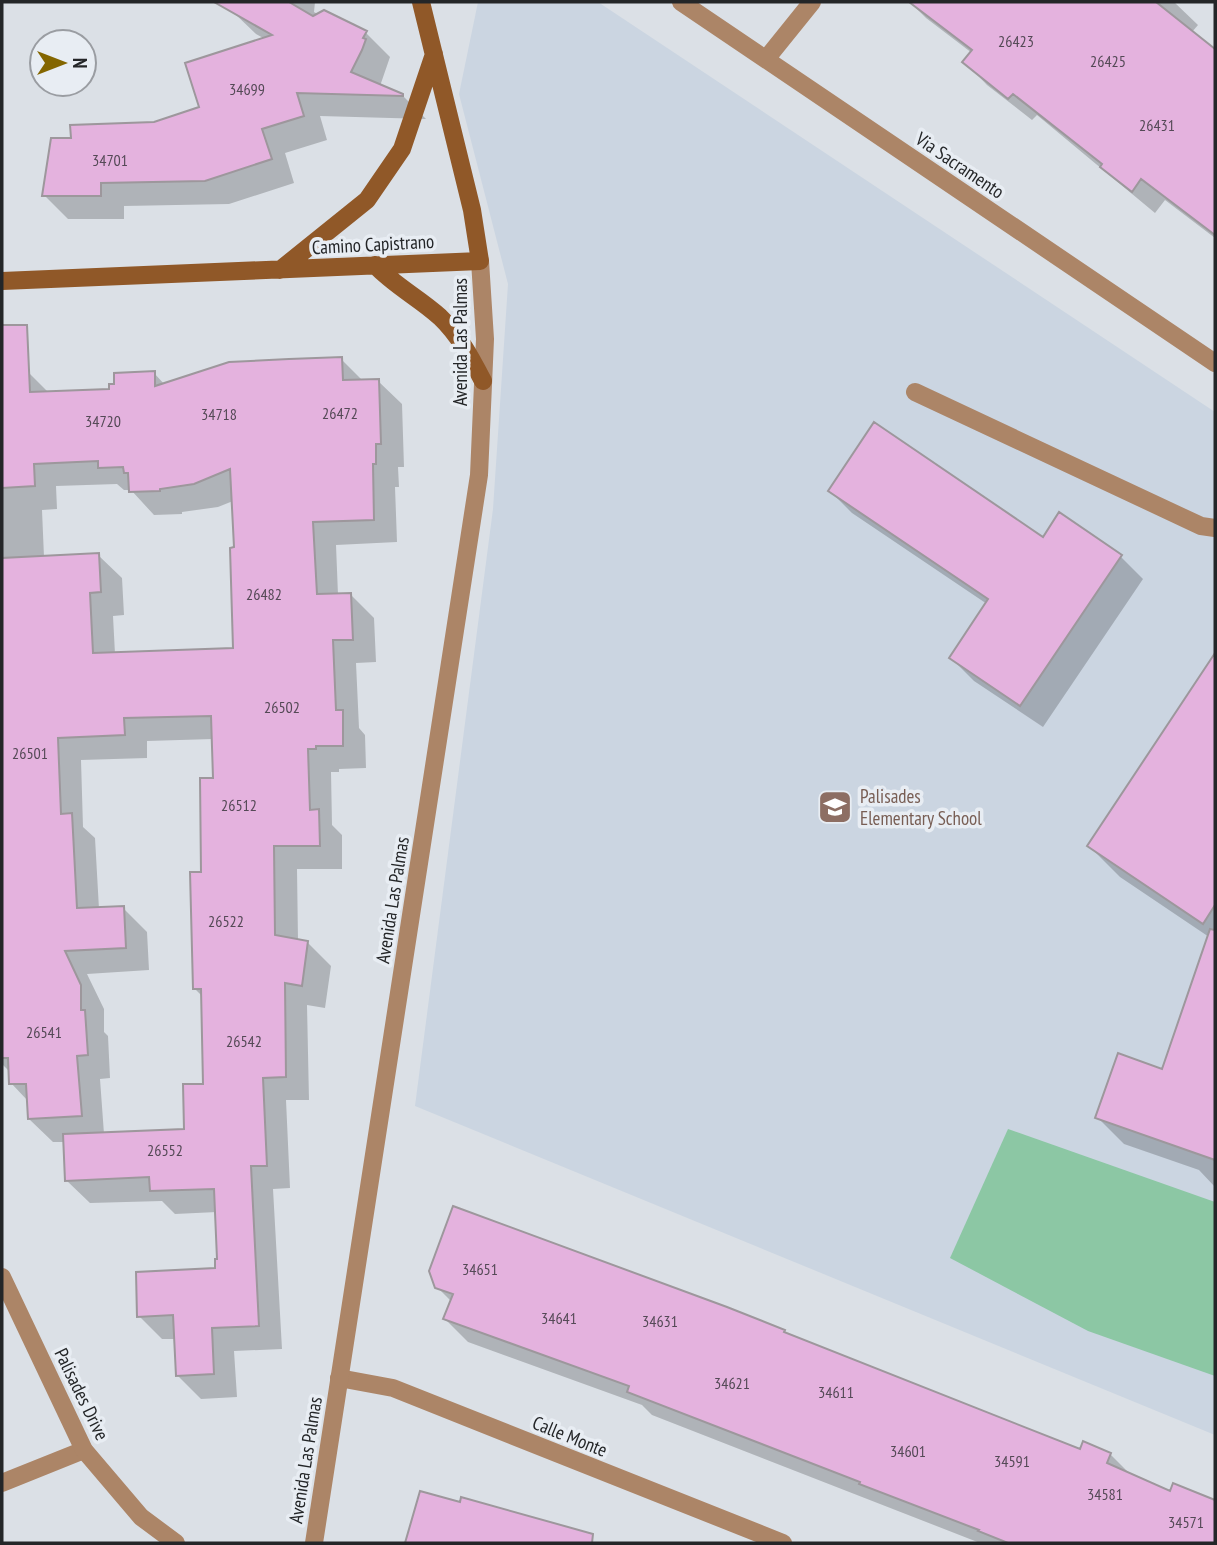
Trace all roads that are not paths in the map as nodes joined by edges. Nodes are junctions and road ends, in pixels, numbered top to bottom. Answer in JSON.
{"nodes":[{"id":1,"x":421,"y":2,"type":"edge"},
{"id":2,"x":681,"y":2,"type":"edge"},
{"id":3,"x":812,"y":2,"type":"edge"},
{"id":4,"x":434,"y":54,"type":"junction"},
{"id":5,"x":766,"y":59,"type":"junction"},
{"id":6,"x":480,"y":261,"type":"junction"},
{"id":7,"x":375,"y":265,"type":"junction"},
{"id":8,"x":280,"y":270,"type":"junction"},
{"id":9,"x":2,"y":281,"type":"edge"},
{"id":10,"x":1215,"y":363,"type":"edge"},
{"id":11,"x":483,"y":381,"type":"junction"},
{"id":12,"x":915,"y":392,"type":"dead end"},
{"id":13,"x":1215,"y":528,"type":"edge"},
{"id":14,"x":2,"y":1277,"type":"edge"},
{"id":15,"x":339,"y":1378,"type":"junction"},
{"id":16,"x":84,"y":1450,"type":"junction"},
{"id":17,"x":2,"y":1483,"type":"edge"},
{"id":18,"x":176,"y":1543,"type":"edge"},
{"id":19,"x":314,"y":1543,"type":"edge"},
{"id":20,"x":783,"y":1543,"type":"edge"}],
"edges":[{"from":1,"to":4,"type":"main road"},
{"from":2,"to":5,"type":"street","name":"Via Sacramento"},
{"from":3,"to":5,"type":"street"},
{"from":4,"to":6,"type":"main road"},
{"from":4,"to":8,"type":"main road"},
{"from":5,"to":10,"type":"street","name":"Via Sacramento"},
{"from":6,"to":7,"type":"main road","name":"Camino Capistrano"},
{"from":6,"to":11,"type":"street","name":"Avenida Las Palmas"},
{"from":7,"to":8,"type":"main road","name":"Camino Capistrano"},
{"from":7,"to":11,"type":"main road"},
{"from":8,"to":9,"type":"main road","name":"Camino Capistrano"},
{"from":11,"to":15,"type":"street","name":"Avenida Las Palmas"},
{"from":12,"to":13,"type":"street"},
{"from":14,"to":16,"type":"street","name":"Palisades Drive"},
{"from":15,"to":19,"type":"street","name":"Avenida Las Palmas"},
{"from":15,"to":20,"type":"street","name":"Calle Monte"},
{"from":16,"to":17,"type":"street"},
{"from":16,"to":18,"type":"street","name":"Palisades Drive"}]}
